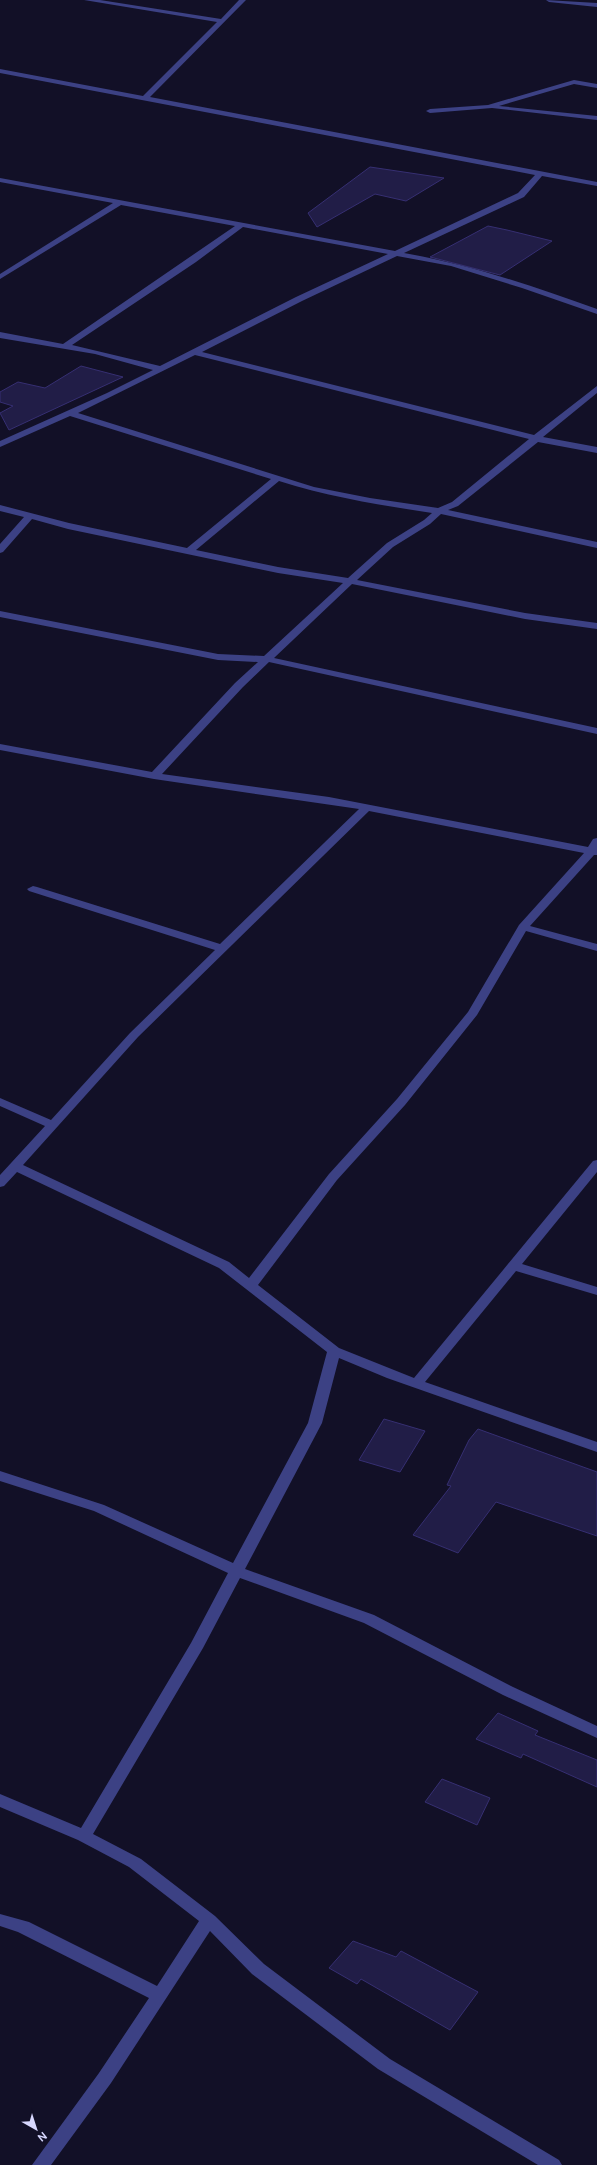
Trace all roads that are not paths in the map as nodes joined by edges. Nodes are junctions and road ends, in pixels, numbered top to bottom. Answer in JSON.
{"nodes":[{"id":1,"x":87,"y":0,"type":"edge"},
{"id":2,"x":244,"y":0,"type":"edge"},
{"id":3,"x":549,"y":0,"type":"edge"},
{"id":4,"x":597,"y":5,"type":"edge"},
{"id":5,"x":223,"y":21,"type":"junction"},
{"id":6,"x":0,"y":71,"type":"edge"},
{"id":7,"x":597,"y":86,"type":"edge"},
{"id":8,"x":145,"y":98,"type":"junction"},
{"id":9,"x":489,"y":108,"type":"junction"},
{"id":10,"x":430,"y":111,"type":"dead end"},
{"id":11,"x":597,"y":118,"type":"edge"},
{"id":12,"x":541,"y":173,"type":"junction"},
{"id":13,"x":0,"y":180,"type":"edge"},
{"id":14,"x":597,"y":184,"type":"edge"},
{"id":15,"x":119,"y":203,"type":"junction"},
{"id":16,"x":241,"y":225,"type":"junction"},
{"id":17,"x":396,"y":253,"type":"junction"},
{"id":18,"x":0,"y":277,"type":"edge"},
{"id":19,"x":597,"y":312,"type":"edge"},
{"id":20,"x":0,"y":336,"type":"edge"},
{"id":21,"x":64,"y":347,"type":"junction"},
{"id":22,"x":194,"y":352,"type":"junction"},
{"id":23,"x":160,"y":369,"type":"junction"},
{"id":24,"x":597,"y":389,"type":"edge"},
{"id":25,"x":70,"y":413,"type":"junction"},
{"id":26,"x":538,"y":439,"type":"junction"},
{"id":27,"x":0,"y":444,"type":"edge"},
{"id":28,"x":597,"y":450,"type":"edge"},
{"id":29,"x":276,"y":479,"type":"junction"},
{"id":30,"x":0,"y":508,"type":"edge"},
{"id":31,"x":439,"y":511,"type":"junction"},
{"id":32,"x":30,"y":516,"type":"junction"},
{"id":33,"x":597,"y":545,"type":"edge"},
{"id":34,"x":0,"y":550,"type":"edge"},
{"id":35,"x":190,"y":550,"type":"junction"},
{"id":36,"x":350,"y":581,"type":"junction"},
{"id":37,"x":0,"y":614,"type":"edge"},
{"id":38,"x":597,"y":626,"type":"edge"},
{"id":39,"x":266,"y":660,"type":"junction"},
{"id":40,"x":597,"y":731,"type":"edge"},
{"id":41,"x":0,"y":747,"type":"edge"},
{"id":42,"x":154,"y":776,"type":"junction"},
{"id":43,"x":367,"y":807,"type":"junction"},
{"id":44,"x":595,"y":848,"type":"edge"},
{"id":45,"x":33,"y":889,"type":"dead end"},
{"id":46,"x":523,"y":927,"type":"junction"},
{"id":47,"x":597,"y":948,"type":"edge"},
{"id":48,"x":224,"y":949,"type":"junction"},
{"id":49,"x":0,"y":1102,"type":"edge"},
{"id":50,"x":53,"y":1125,"type":"junction"},
{"id":51,"x":597,"y":1164,"type":"edge"},
{"id":52,"x":15,"y":1166,"type":"junction"},
{"id":53,"x":0,"y":1183,"type":"edge"},
{"id":54,"x":514,"y":1266,"type":"junction"},
{"id":55,"x":250,"y":1286,"type":"junction"},
{"id":56,"x":597,"y":1291,"type":"edge"},
{"id":57,"x":334,"y":1351,"type":"junction"},
{"id":58,"x":417,"y":1384,"type":"junction"},
{"id":59,"x":597,"y":1448,"type":"edge"},
{"id":60,"x":0,"y":1476,"type":"edge"},
{"id":61,"x":237,"y":1571,"type":"junction"},
{"id":62,"x":597,"y":1732,"type":"edge"},
{"id":63,"x":0,"y":1800,"type":"edge"},
{"id":64,"x":84,"y":1836,"type":"junction"},
{"id":65,"x":0,"y":1920,"type":"edge"},
{"id":66,"x":209,"y":1920,"type":"junction"},
{"id":67,"x":159,"y":1995,"type":"junction"},
{"id":68,"x":40,"y":2165,"type":"edge"},
{"id":69,"x":553,"y":2165,"type":"edge"}],
"edges":[{"from":1,"to":5,"type":"street"},
{"from":2,"to":5,"type":"street"},
{"from":3,"to":4,"type":"street"},
{"from":5,"to":8,"type":"street"},
{"from":6,"to":8,"type":"street"},
{"from":7,"to":9,"type":"street"},
{"from":8,"to":12,"type":"street"},
{"from":9,"to":10,"type":"street"},
{"from":9,"to":11,"type":"street"},
{"from":12,"to":14,"type":"street"},
{"from":12,"to":17,"type":"street"},
{"from":13,"to":15,"type":"street"},
{"from":15,"to":16,"type":"street"},
{"from":15,"to":18,"type":"street"},
{"from":16,"to":17,"type":"street"},
{"from":16,"to":21,"type":"street"},
{"from":17,"to":19,"type":"street"},
{"from":17,"to":22,"type":"street"},
{"from":20,"to":21,"type":"street"},
{"from":21,"to":23,"type":"street"},
{"from":22,"to":23,"type":"street"},
{"from":22,"to":26,"type":"street"},
{"from":23,"to":25,"type":"street"},
{"from":24,"to":26,"type":"street"},
{"from":25,"to":27,"type":"street"},
{"from":25,"to":29,"type":"street"},
{"from":26,"to":28,"type":"street"},
{"from":26,"to":31,"type":"street"},
{"from":29,"to":31,"type":"street"},
{"from":29,"to":35,"type":"street"},
{"from":30,"to":32,"type":"street"},
{"from":31,"to":33,"type":"street"},
{"from":31,"to":36,"type":"street"},
{"from":32,"to":34,"type":"street"},
{"from":32,"to":35,"type":"street"},
{"from":35,"to":36,"type":"street"},
{"from":36,"to":38,"type":"street"},
{"from":36,"to":39,"type":"street"},
{"from":37,"to":39,"type":"street"},
{"from":39,"to":40,"type":"street"},
{"from":39,"to":42,"type":"street"},
{"from":41,"to":42,"type":"street"},
{"from":42,"to":43,"type":"street"},
{"from":43,"to":44,"type":"street"},
{"from":43,"to":48,"type":"street"},
{"from":44,"to":46,"type":"street"},
{"from":45,"to":48,"type":"street"},
{"from":46,"to":47,"type":"street"},
{"from":46,"to":55,"type":"street"},
{"from":48,"to":50,"type":"street"},
{"from":49,"to":50,"type":"street"},
{"from":50,"to":52,"type":"street"},
{"from":51,"to":54,"type":"street"},
{"from":52,"to":53,"type":"street"},
{"from":52,"to":55,"type":"street"},
{"from":54,"to":56,"type":"street"},
{"from":54,"to":58,"type":"street"},
{"from":55,"to":57,"type":"street"},
{"from":57,"to":58,"type":"street"},
{"from":57,"to":61,"type":"street"},
{"from":58,"to":59,"type":"street"},
{"from":60,"to":61,"type":"street"},
{"from":61,"to":62,"type":"street"},
{"from":61,"to":64,"type":"street"},
{"from":63,"to":64,"type":"street"},
{"from":64,"to":66,"type":"street"},
{"from":65,"to":67,"type":"street"},
{"from":66,"to":67,"type":"street"},
{"from":66,"to":69,"type":"street"},
{"from":67,"to":68,"type":"street"}]}
